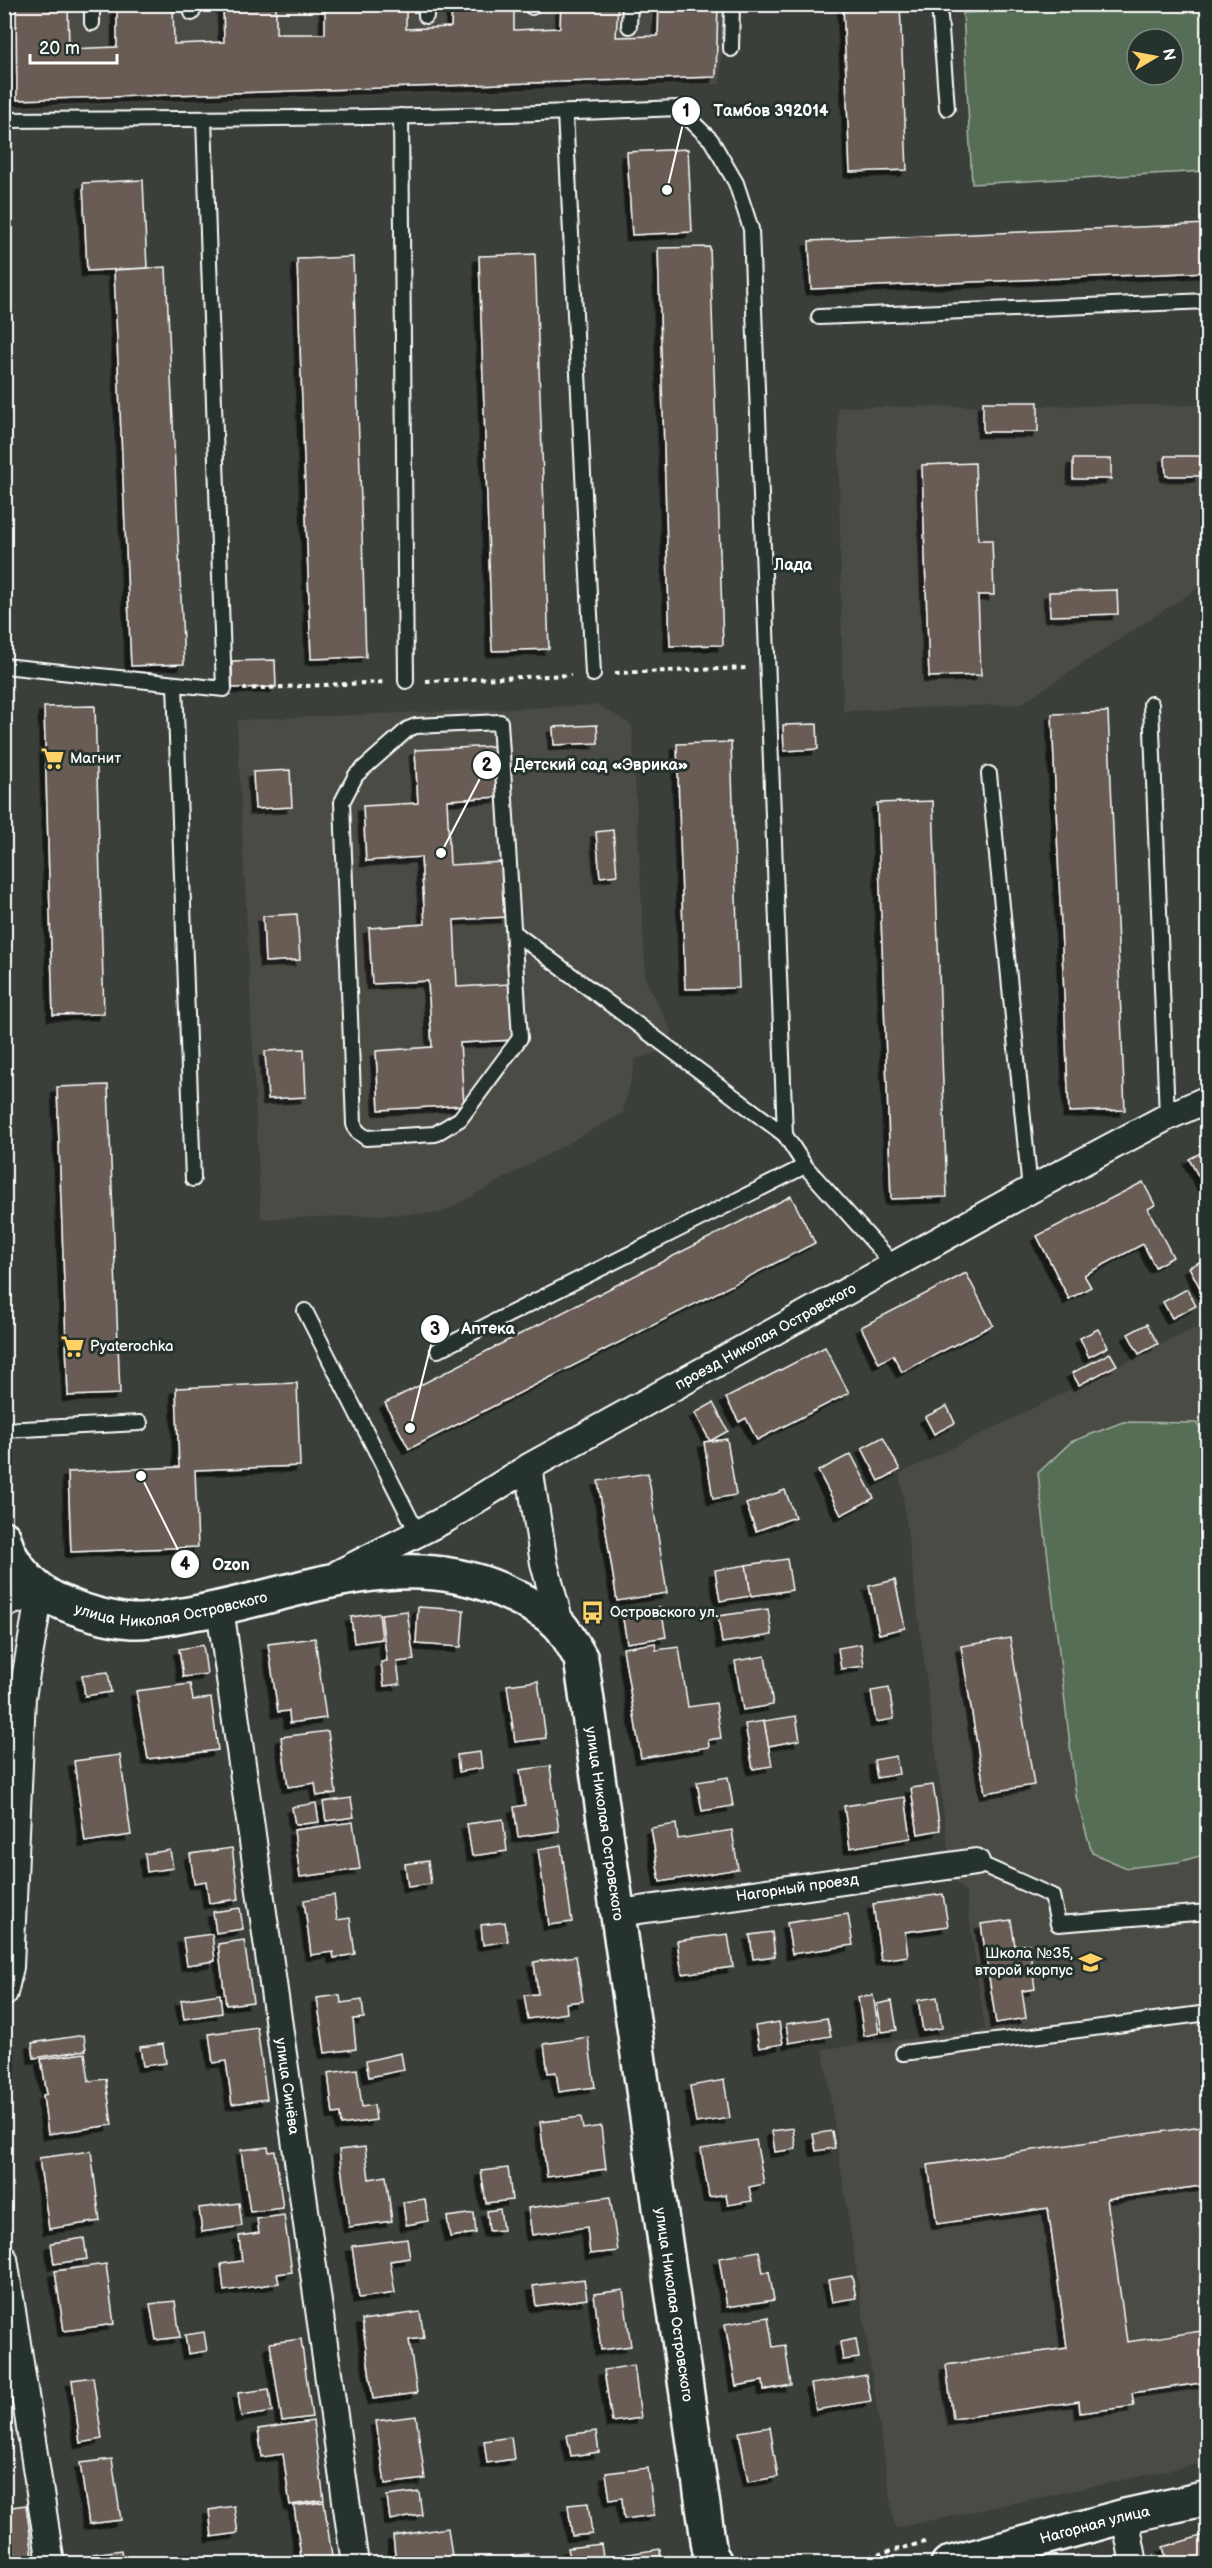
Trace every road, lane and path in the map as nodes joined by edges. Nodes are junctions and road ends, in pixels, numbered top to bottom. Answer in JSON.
{"nodes":[{"id":1,"x":92,"y":4,"type":"edge"},
{"id":2,"x":630,"y":4,"type":"edge"},
{"id":3,"x":732,"y":4,"type":"edge"},
{"id":4,"x":939,"y":4,"type":"edge"},
{"id":5,"x":92,"y":22,"type":"dead end"},
{"id":6,"x":629,"y":26,"type":"dead end"},
{"id":7,"x":731,"y":50,"type":"dead end"},
{"id":8,"x":947,"y":108,"type":"dead end"},
{"id":9,"x":565,"y":113,"type":"junction"},
{"id":10,"x":401,"y":116,"type":"junction"},
{"id":11,"x":204,"y":119,"type":"junction"},
{"id":12,"x":4,"y":120,"type":"edge"},
{"id":13,"x":1208,"y":301,"type":"edge"},
{"id":14,"x":819,"y":317,"type":"dead end"},
{"id":15,"x":4,"y":666,"type":"edge"},
{"id":16,"x":768,"y":667,"type":"junction"},
{"id":17,"x":593,"y":674,"type":"junction"},
{"id":18,"x":406,"y":681,"type":"junction"},
{"id":19,"x":175,"y":684,"type":"junction"},
{"id":20,"x":224,"y":690,"type":"junction"},
{"id":21,"x":1151,"y":704,"type":"dead end"},
{"id":22,"x":989,"y":774,"type":"dead end"},
{"id":23,"x":515,"y":933,"type":"junction"},
{"id":24,"x":1208,"y":1099,"type":"edge"},
{"id":25,"x":1167,"y":1117,"type":"junction"},
{"id":26,"x":785,"y":1135,"type":"junction"},
{"id":27,"x":805,"y":1166,"type":"junction"},
{"id":28,"x":193,"y":1179,"type":"dead end"},
{"id":29,"x":1030,"y":1190,"type":"junction"},
{"id":30,"x":894,"y":1265,"type":"junction"},
{"id":31,"x":305,"y":1311,"type":"dead end"},
{"id":32,"x":438,"y":1350,"type":"dead end"},
{"id":33,"x":140,"y":1424,"type":"dead end"},
{"id":34,"x":4,"y":1430,"type":"edge"},
{"id":35,"x":529,"y":1467,"type":"junction"},
{"id":36,"x":418,"y":1534,"type":"junction"},
{"id":37,"x":4,"y":1538,"type":"edge"},
{"id":38,"x":326,"y":1580,"type":"junction"},
{"id":39,"x":40,"y":1592,"type":"junction"},
{"id":40,"x":4,"y":1604,"type":"edge"},
{"id":41,"x":220,"y":1608,"type":"junction"},
{"id":42,"x":561,"y":1627,"type":"junction"},
{"id":43,"x":976,"y":1862,"type":"joint"},
{"id":44,"x":1208,"y":1912,"type":"edge"},
{"id":45,"x":620,"y":1913,"type":"junction"},
{"id":46,"x":4,"y":1993,"type":"edge"},
{"id":47,"x":1208,"y":2013,"type":"edge"},
{"id":48,"x":903,"y":2053,"type":"dead end"},
{"id":49,"x":4,"y":2259,"type":"edge"},
{"id":50,"x":1208,"y":2498,"type":"edge"},
{"id":51,"x":1125,"y":2516,"type":"junction"},
{"id":52,"x":51,"y":2564,"type":"edge"},
{"id":53,"x":355,"y":2564,"type":"edge"},
{"id":54,"x":716,"y":2564,"type":"edge"},
{"id":55,"x":948,"y":2564,"type":"edge"},
{"id":56,"x":1134,"y":2564,"type":"edge"}],
"edges":[{"from":1,"to":5,"type":"lane"},
{"from":2,"to":6,"type":"lane"},
{"from":3,"to":7,"type":"lane"},
{"from":4,"to":8,"type":"lane"},
{"from":9,"to":10,"type":"lane"},
{"from":9,"to":16,"type":"lane"},
{"from":9,"to":17,"type":"lane"},
{"from":10,"to":11,"type":"lane"},
{"from":10,"to":18,"type":"lane"},
{"from":11,"to":12,"type":"lane"},
{"from":11,"to":20,"type":"lane"},
{"from":13,"to":14,"type":"lane"},
{"from":15,"to":19,"type":"lane"},
{"from":16,"to":17,"type":"path"},
{"from":16,"to":26,"type":"lane"},
{"from":17,"to":18,"type":"path"},
{"from":18,"to":20,"type":"path"},
{"from":19,"to":20,"type":"lane"},
{"from":19,"to":28,"type":"lane"},
{"from":21,"to":25,"type":"lane"},
{"from":22,"to":29,"type":"lane"},
{"from":23,"to":23,"type":"lane"},
{"from":23,"to":26,"type":"lane"},
{"from":24,"to":25,"type":"street","name":"проезд Николая Островского"},
{"from":25,"to":29,"type":"street","name":"проезд Николая Островского"},
{"from":26,"to":27,"type":"lane"},
{"from":27,"to":30,"type":"lane"},
{"from":27,"to":32,"type":"lane"},
{"from":29,"to":30,"type":"street","name":"проезд Николая Островского"},
{"from":30,"to":35,"type":"street","name":"проезд Николая Островского"},
{"from":31,"to":36,"type":"lane"},
{"from":33,"to":34,"type":"lane"},
{"from":35,"to":36,"type":"street","name":"проезд Николая Островского"},
{"from":35,"to":42,"type":"street"},
{"from":36,"to":38,"type":"street","name":"проезд Николая Островского"},
{"from":37,"to":39,"type":"street"},
{"from":38,"to":41,"type":"street","name":"улица Николая Островского"},
{"from":38,"to":42,"type":"street","name":"улица Николая Островского"},
{"from":39,"to":40,"type":"street"},
{"from":39,"to":41,"type":"street","name":"улица Николая Островского"},
{"from":39,"to":46,"type":"street"},
{"from":41,"to":53,"type":"street","name":"улица Синёва"},
{"from":42,"to":45,"type":"street","name":"улица Николая Островского"},
{"from":43,"to":44,"type":"lane"},
{"from":43,"to":45,"type":"street","name":"Нагорный проезд"},
{"from":45,"to":54,"type":"street","name":"улица Николая Островского"},
{"from":47,"to":48,"type":"lane"},
{"from":49,"to":52,"type":"street"},
{"from":50,"to":51,"type":"street","name":"Нагорная улица"},
{"from":51,"to":55,"type":"street","name":"Нагорная улица"},
{"from":51,"to":56,"type":"street"}]}
